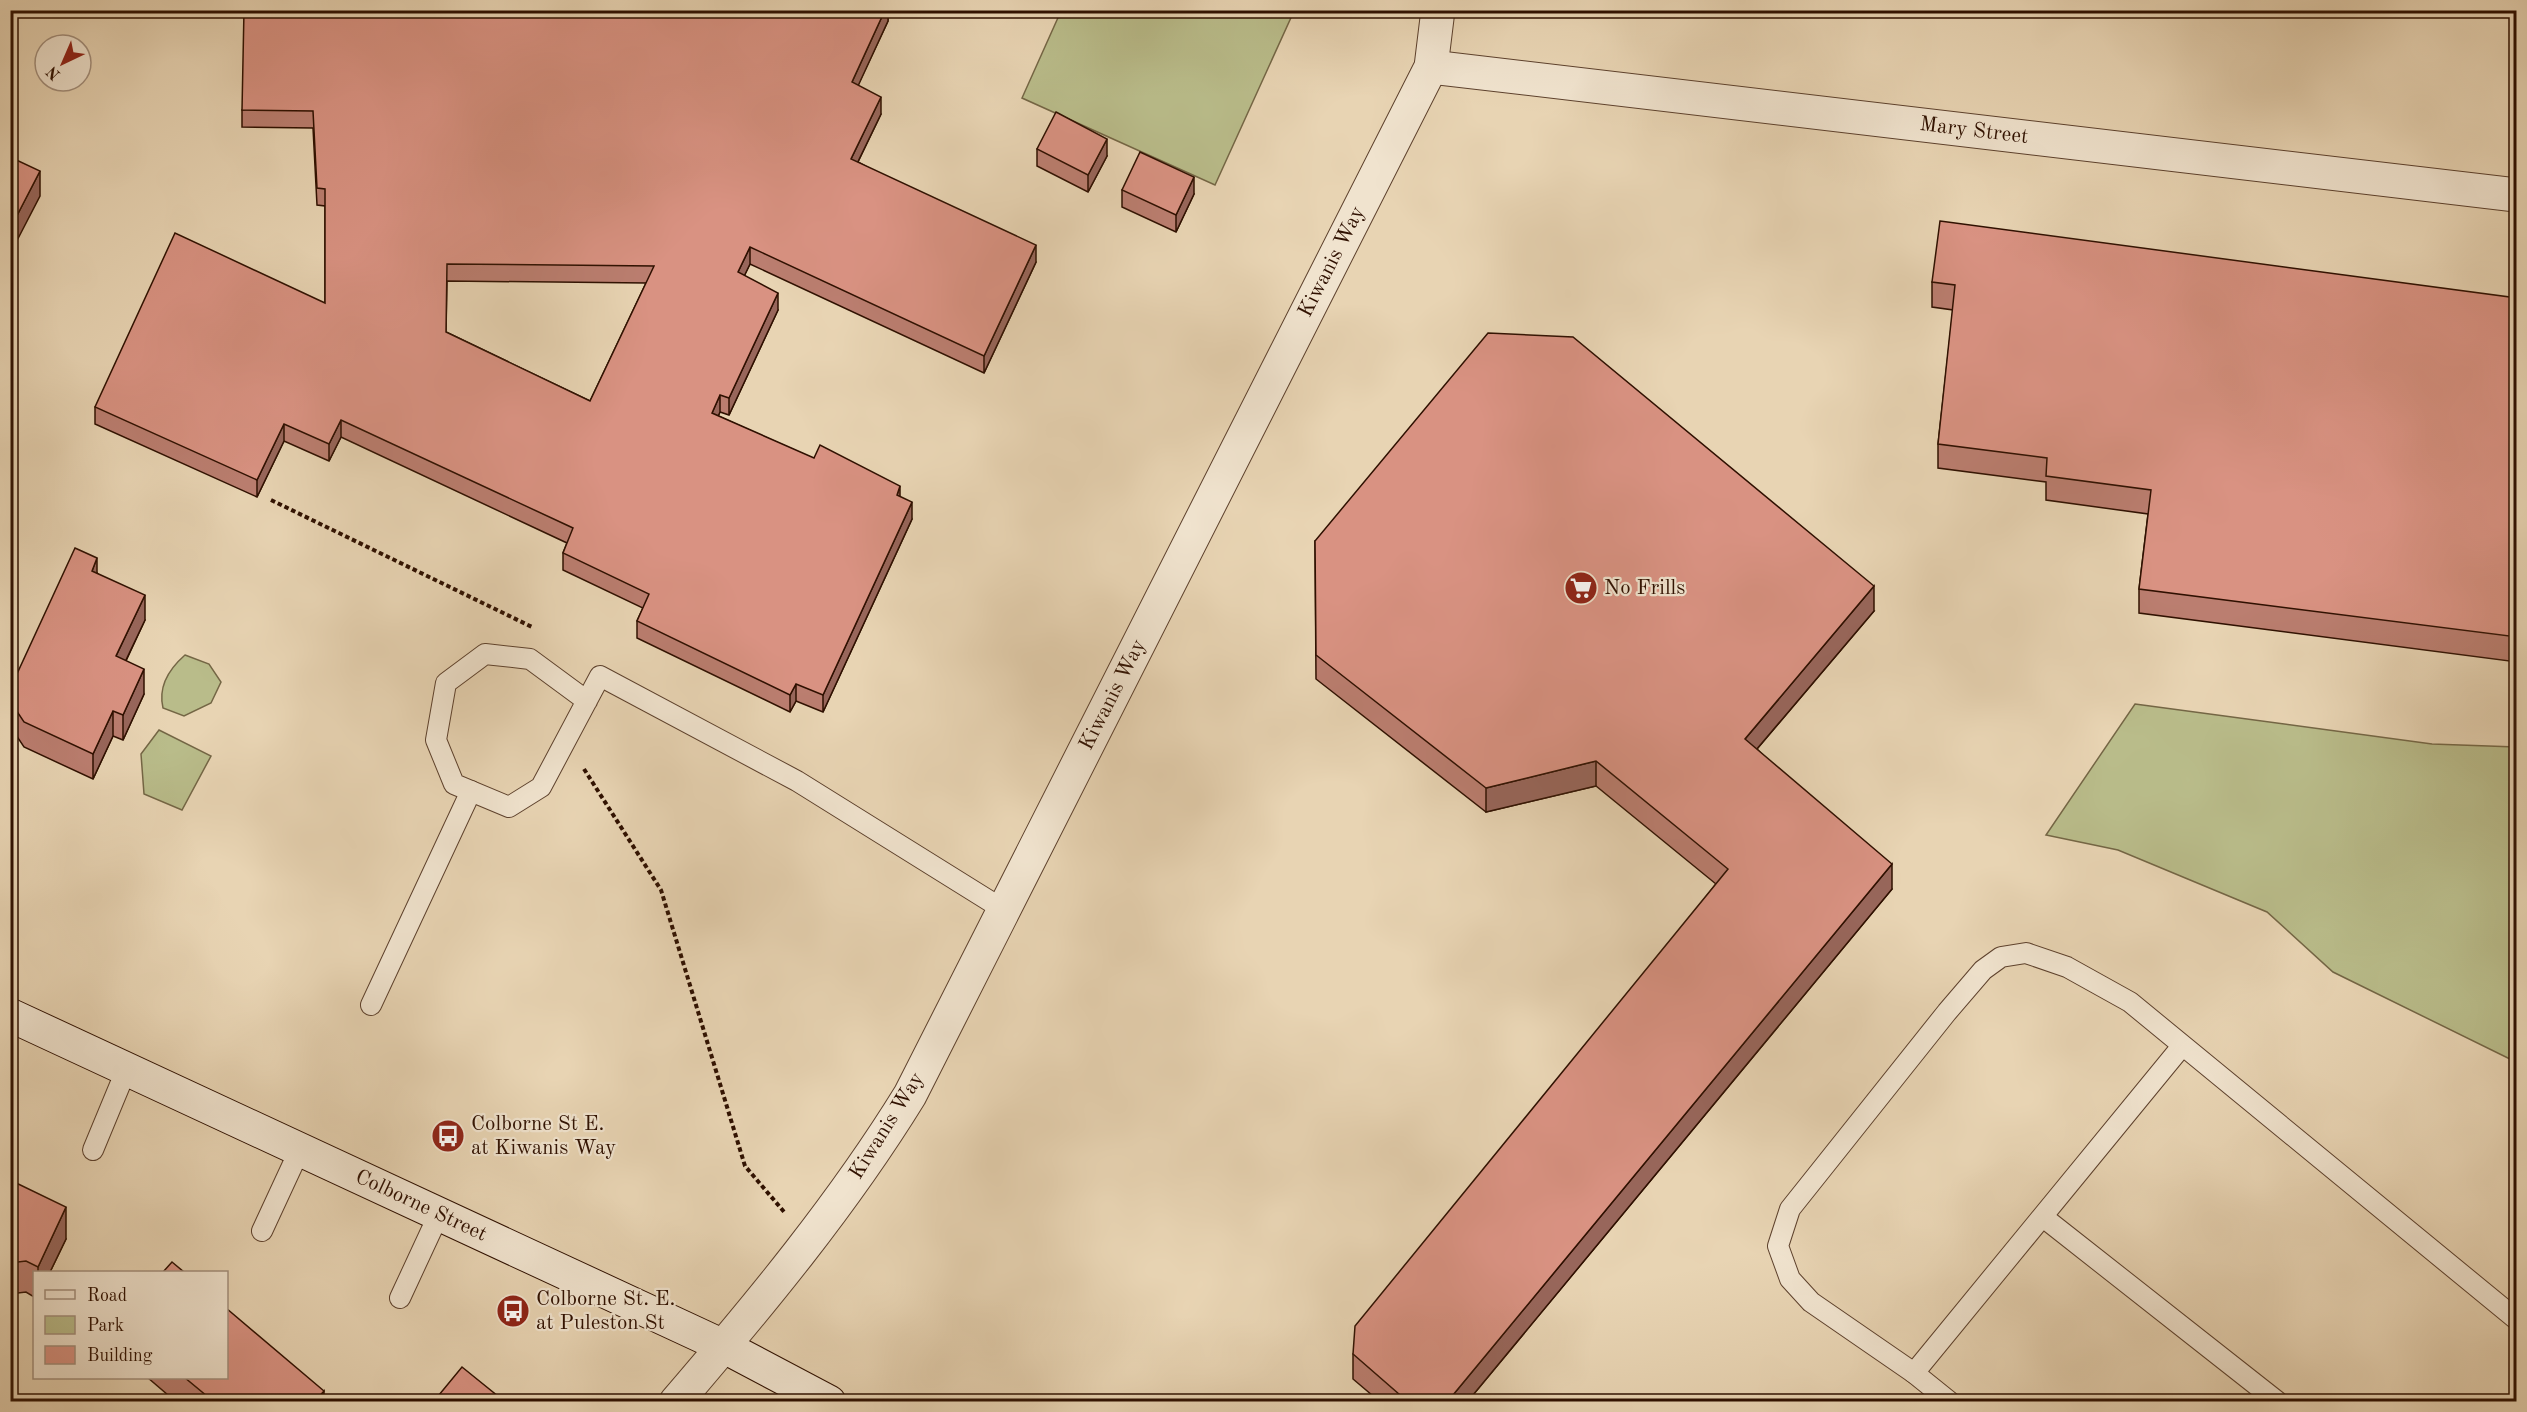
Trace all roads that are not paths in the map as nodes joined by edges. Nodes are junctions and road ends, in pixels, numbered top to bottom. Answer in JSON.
{"nodes":[{"id":1,"x":1438,"y":10,"type":"edge"},
{"id":2,"x":1431,"y":68,"type":"junction"},
{"id":3,"x":2517,"y":195,"type":"edge"},
{"id":4,"x":587,"y":701,"type":"junction"},
{"id":5,"x":471,"y":791,"type":"junction"},
{"id":6,"x":1004,"y":910,"type":"junction"},
{"id":7,"x":371,"y":1005,"type":"dead end"},
{"id":8,"x":10,"y":1015,"type":"edge"},
{"id":9,"x":2182,"y":1046,"type":"junction"},
{"id":10,"x":127,"y":1068,"type":"junction"},
{"id":11,"x":300,"y":1149,"type":"junction"},
{"id":12,"x":93,"y":1150,"type":"dead end"},
{"id":13,"x":439,"y":1214,"type":"junction"},
{"id":14,"x":2043,"y":1217,"type":"junction"},
{"id":15,"x":262,"y":1231,"type":"dead end"},
{"id":16,"x":400,"y":1298,"type":"dead end"},
{"id":17,"x":2517,"y":1319,"type":"edge"},
{"id":18,"x":723,"y":1346,"type":"junction"},
{"id":19,"x":1914,"y":1373,"type":"junction"},
{"id":20,"x":676,"y":1401,"type":"edge"},
{"id":21,"x":829,"y":1401,"type":"edge"},
{"id":22,"x":1950,"y":1401,"type":"edge"},
{"id":23,"x":2278,"y":1401,"type":"edge"}],
"edges":[{"from":1,"to":2,"type":"street","name":"Kiwanis Way"},
{"from":2,"to":3,"type":"street","name":"Mary Street"},
{"from":2,"to":6,"type":"street","name":"Kiwanis Way"},
{"from":4,"to":5,"type":"lane"},
{"from":4,"to":5,"type":"lane"},
{"from":4,"to":6,"type":"lane"},
{"from":5,"to":7,"type":"lane"},
{"from":6,"to":18,"type":"street","name":"Kiwanis Way"},
{"from":8,"to":10,"type":"street","name":"Colborne Street"},
{"from":9,"to":14,"type":"lane"},
{"from":9,"to":17,"type":"lane"},
{"from":9,"to":19,"type":"lane"},
{"from":10,"to":11,"type":"street","name":"Colborne Street"},
{"from":10,"to":12,"type":"lane"},
{"from":11,"to":13,"type":"street","name":"Colborne Street"},
{"from":11,"to":15,"type":"lane"},
{"from":13,"to":16,"type":"lane"},
{"from":13,"to":18,"type":"street","name":"Colborne Street"},
{"from":14,"to":19,"type":"lane"},
{"from":14,"to":23,"type":"lane"},
{"from":18,"to":20,"type":"street","name":"Kiwanis Way"},
{"from":18,"to":21,"type":"street","name":"Colborne Street"},
{"from":19,"to":22,"type":"lane"}]}
